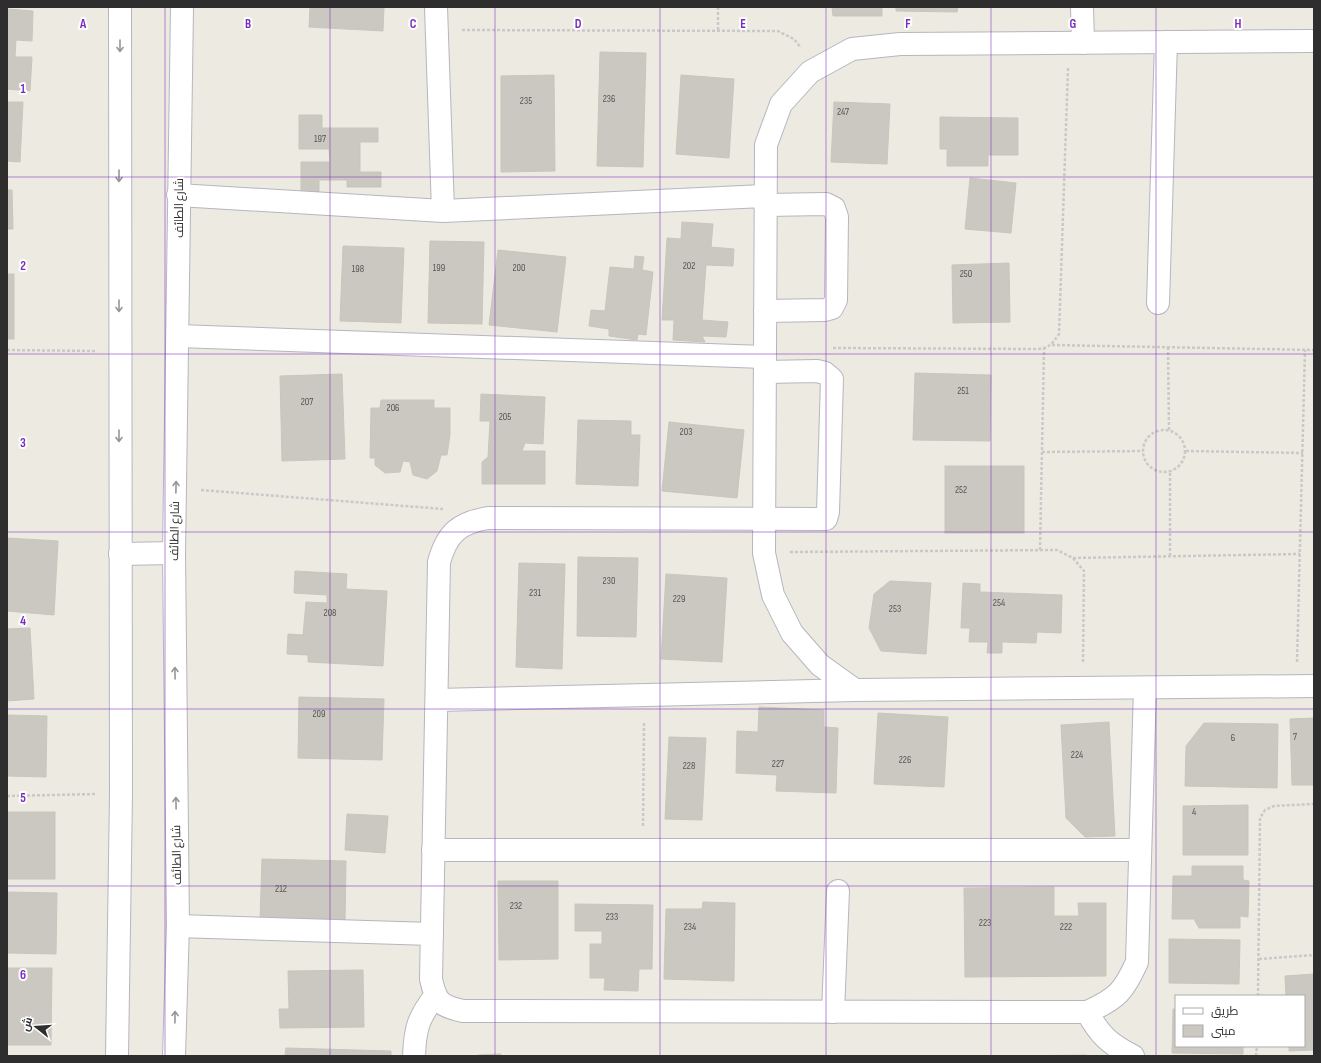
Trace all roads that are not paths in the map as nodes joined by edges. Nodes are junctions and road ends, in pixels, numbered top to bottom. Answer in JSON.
{"nodes":[{"id":1,"x":120,"y":7,"type":"edge"},
{"id":2,"x":182,"y":7,"type":"edge"},
{"id":3,"x":436,"y":7,"type":"edge"},
{"id":4,"x":1082,"y":7,"type":"edge"},
{"id":5,"x":1314,"y":41,"type":"edge"},
{"id":6,"x":1166,"y":42,"type":"junction"},
{"id":7,"x":1076,"y":43,"type":"junction"},
{"id":8,"x":178,"y":195,"type":"junction"},
{"id":9,"x":765,"y":200,"type":"junction"},
{"id":10,"x":443,"y":212,"type":"junction"},
{"id":11,"x":1158,"y":303,"type":"dead end"},
{"id":12,"x":765,"y":311,"type":"junction"},
{"id":13,"x":178,"y":336,"type":"junction"},
{"id":14,"x":764,"y":364,"type":"junction"},
{"id":15,"x":764,"y":520,"type":"junction"},
{"id":16,"x":174,"y":553,"type":"junction"},
{"id":17,"x":120,"y":554,"type":"junction"},
{"id":18,"x":1305,"y":686,"type":"edge"},
{"id":19,"x":1145,"y":688,"type":"junction"},
{"id":20,"x":855,"y":690,"type":"junction"},
{"id":21,"x":437,"y":700,"type":"junction"},
{"id":22,"x":433,"y":850,"type":"junction"},
{"id":23,"x":1140,"y":850,"type":"junction"},
{"id":24,"x":838,"y":891,"type":"dead end"},
{"id":25,"x":178,"y":926,"type":"junction"},
{"id":26,"x":432,"y":934,"type":"junction"},
{"id":27,"x":435,"y":996,"type":"junction"},
{"id":28,"x":833,"y":1012,"type":"junction"},
{"id":29,"x":1087,"y":1012,"type":"junction"},
{"id":30,"x":117,"y":1056,"type":"edge"},
{"id":31,"x":174,"y":1056,"type":"edge"},
{"id":32,"x":414,"y":1056,"type":"edge"},
{"id":33,"x":1133,"y":1056,"type":"edge"}],
"edges":[{"from":1,"to":17,"type":"street","one_way":true},
{"from":2,"to":8,"type":"street","name":"شارع الطائف"},
{"from":3,"to":10,"type":"street"},
{"from":4,"to":7,"type":"street"},
{"from":5,"to":6,"type":"street"},
{"from":6,"to":7,"type":"street"},
{"from":6,"to":11,"type":"street"},
{"from":7,"to":9,"type":"street"},
{"from":8,"to":10,"type":"street"},
{"from":8,"to":13,"type":"street","name":"شارع الطائف"},
{"from":9,"to":10,"type":"street"},
{"from":9,"to":12,"type":"street"},
{"from":9,"to":12,"type":"street"},
{"from":12,"to":14,"type":"street"},
{"from":13,"to":14,"type":"street"},
{"from":16,"to":13,"type":"street","name":"شارع الطائف","one_way":true},
{"from":14,"to":15,"type":"street"},
{"from":14,"to":15,"type":"street"},
{"from":15,"to":20,"type":"street"},
{"from":15,"to":21,"type":"street"},
{"from":16,"to":17,"type":"street"},
{"from":25,"to":16,"type":"street","name":"شارع الطائف","one_way":true},
{"from":17,"to":30,"type":"street"},
{"from":18,"to":19,"type":"street"},
{"from":19,"to":20,"type":"street"},
{"from":19,"to":23,"type":"street"},
{"from":20,"to":21,"type":"street"},
{"from":21,"to":22,"type":"street"},
{"from":22,"to":23,"type":"street"},
{"from":22,"to":26,"type":"street"},
{"from":23,"to":29,"type":"street"},
{"from":24,"to":28,"type":"street"},
{"from":25,"to":26,"type":"street"},
{"from":31,"to":25,"type":"street","name":"شارع الطائف","one_way":true},
{"from":26,"to":27,"type":"street"},
{"from":27,"to":28,"type":"street"},
{"from":27,"to":32,"type":"street"},
{"from":28,"to":29,"type":"street"},
{"from":29,"to":33,"type":"street"}]}
